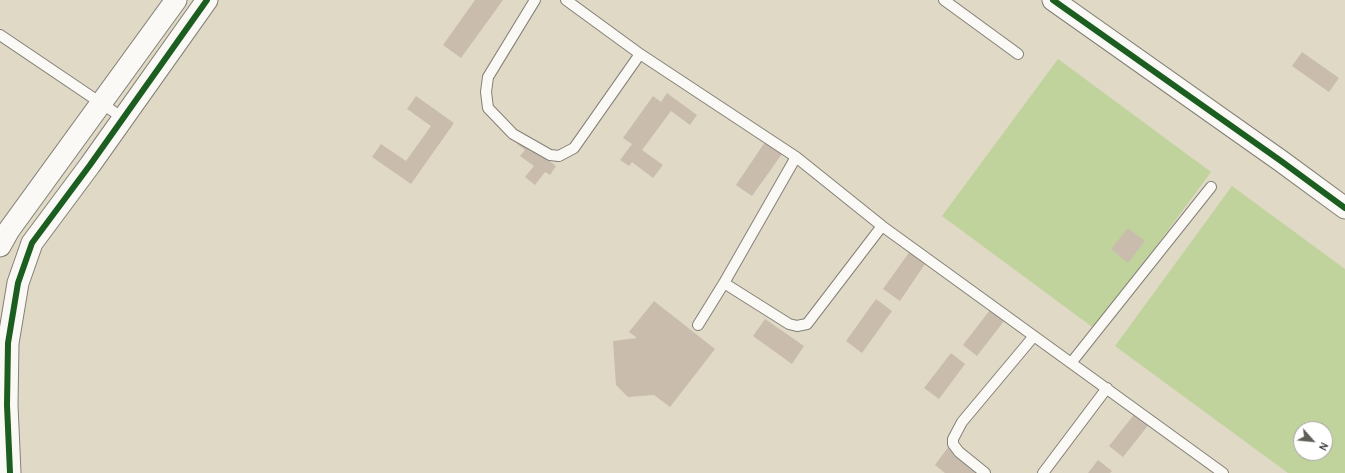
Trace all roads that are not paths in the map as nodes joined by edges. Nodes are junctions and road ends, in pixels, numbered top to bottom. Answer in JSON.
{"nodes":[{"id":1,"x":176,"y":0,"type":"edge"},
{"id":2,"x":207,"y":0,"type":"edge"},
{"id":3,"x":535,"y":0,"type":"edge"},
{"id":4,"x":566,"y":0,"type":"edge"},
{"id":5,"x":944,"y":0,"type":"edge"},
{"id":6,"x":1052,"y":0,"type":"edge"},
{"id":7,"x":0,"y":35,"type":"edge"},
{"id":8,"x":640,"y":54,"type":"junction"},
{"id":9,"x":1018,"y":54,"type":"dead end"},
{"id":10,"x":102,"y":103,"type":"junction"},
{"id":11,"x":123,"y":118,"type":"junction"},
{"id":12,"x":796,"y":157,"type":"junction"},
{"id":13,"x":1211,"y":187,"type":"dead end"},
{"id":14,"x":1345,"y":208,"type":"edge"},
{"id":15,"x":882,"y":226,"type":"junction"},
{"id":16,"x":0,"y":246,"type":"edge"},
{"id":17,"x":724,"y":282,"type":"junction"},
{"id":18,"x":698,"y":325,"type":"dead end"},
{"id":19,"x":1034,"y":336,"type":"junction"},
{"id":20,"x":1071,"y":363,"type":"junction"},
{"id":21,"x":1107,"y":388,"type":"junction"},
{"id":22,"x":10,"y":473,"type":"edge"},
{"id":23,"x":985,"y":473,"type":"edge"},
{"id":24,"x":1043,"y":473,"type":"edge"},
{"id":25,"x":1223,"y":473,"type":"edge"}],
"edges":[{"from":1,"to":10,"type":"street"},
{"from":2,"to":11,"type":"street"},
{"from":3,"to":8,"type":"lane"},
{"from":4,"to":8,"type":"lane"},
{"from":5,"to":9,"type":"lane"},
{"from":6,"to":14,"type":"street"},
{"from":7,"to":10,"type":"lane"},
{"from":8,"to":12,"type":"lane"},
{"from":10,"to":11,"type":"lane"},
{"from":10,"to":16,"type":"street"},
{"from":11,"to":22,"type":"street"},
{"from":12,"to":15,"type":"lane"},
{"from":12,"to":17,"type":"lane"},
{"from":13,"to":20,"type":"lane"},
{"from":15,"to":17,"type":"lane"},
{"from":15,"to":19,"type":"lane"},
{"from":17,"to":18,"type":"lane"},
{"from":19,"to":20,"type":"lane"},
{"from":19,"to":23,"type":"lane"},
{"from":20,"to":21,"type":"lane"},
{"from":21,"to":24,"type":"lane"},
{"from":21,"to":25,"type":"lane"}]}
